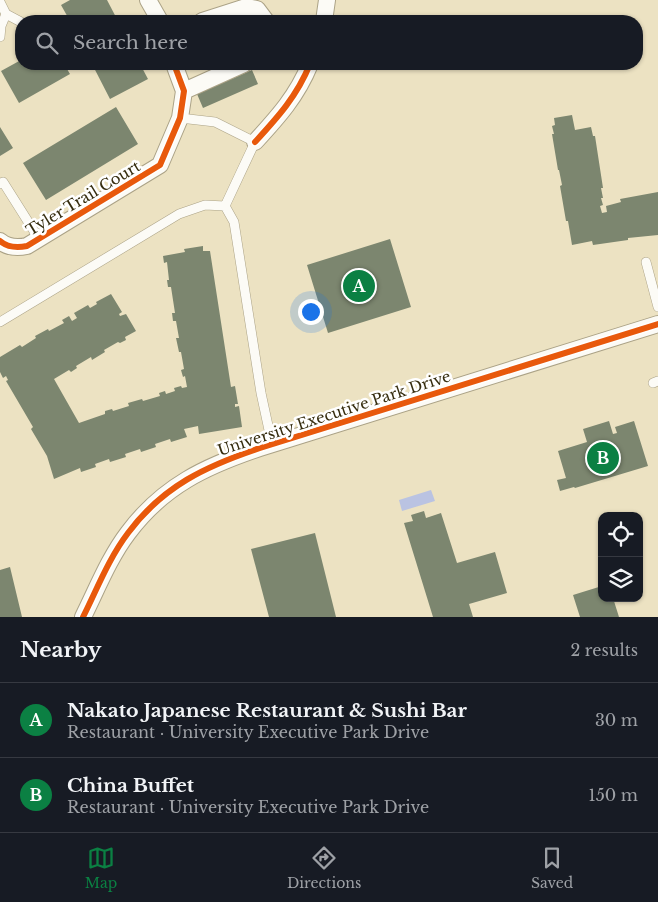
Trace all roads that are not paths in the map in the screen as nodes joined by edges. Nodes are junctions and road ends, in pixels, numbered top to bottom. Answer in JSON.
{"nodes":[{"id":1,"x":148,"y":0,"type":"edge"},
{"id":2,"x":327,"y":0,"type":"edge"},
{"id":3,"x":0,"y":2,"type":"edge"},
{"id":4,"x":6,"y":14,"type":"junction"},
{"id":5,"x":157,"y":15,"type":"edge"},
{"id":6,"x":221,"y":15,"type":"edge"},
{"id":7,"x":262,"y":15,"type":"edge"},
{"id":8,"x":325,"y":15,"type":"edge"},
{"id":9,"x":15,"y":19,"type":"edge"},
{"id":10,"x":0,"y":37,"type":"edge"},
{"id":11,"x":176,"y":70,"type":"edge"},
{"id":12,"x":231,"y":70,"type":"edge"},
{"id":13,"x":307,"y":70,"type":"edge"},
{"id":14,"x":184,"y":91,"type":"junction"},
{"id":15,"x":180,"y":118,"type":"junction"},
{"id":16,"x":255,"y":142,"type":"junction"},
{"id":17,"x":0,"y":184,"type":"edge"},
{"id":18,"x":224,"y":206,"type":"junction"},
{"id":19,"x":39,"y":239,"type":"junction"},
{"id":20,"x":0,"y":241,"type":"edge"},
{"id":21,"x":646,"y":262,"type":"dead end"},
{"id":22,"x":658,"y":307,"type":"edge"},
{"id":23,"x":0,"y":322,"type":"edge"},
{"id":24,"x":658,"y":324,"type":"edge"},
{"id":25,"x":272,"y":444,"type":"junction"},
{"id":26,"x":83,"y":617,"type":"edge"}],
"edges":[{"from":1,"to":5,"type":"street"},
{"from":2,"to":8,"type":"street"},
{"from":3,"to":4,"type":"lane"},
{"from":4,"to":9,"type":"lane"},
{"from":4,"to":10,"type":"lane"},
{"from":6,"to":7,"type":"street"},
{"from":11,"to":14,"type":"street","name":"Tyler Trail Court"},
{"from":12,"to":14,"type":"street"},
{"from":13,"to":16,"type":"street"},
{"from":14,"to":15,"type":"street","name":"Tyler Trail Court"},
{"from":15,"to":16,"type":"lane"},
{"from":15,"to":19,"type":"street","name":"Tyler Trail Court"},
{"from":16,"to":18,"type":"lane"},
{"from":17,"to":19,"type":"lane"},
{"from":18,"to":23,"type":"lane"},
{"from":18,"to":25,"type":"lane"},
{"from":19,"to":20,"type":"street","name":"Tyler Trail Court"},
{"from":21,"to":22,"type":"lane"},
{"from":24,"to":25,"type":"street","name":"University Executive Park Drive"},
{"from":25,"to":26,"type":"street","name":"University Executive Park Drive"}]}
